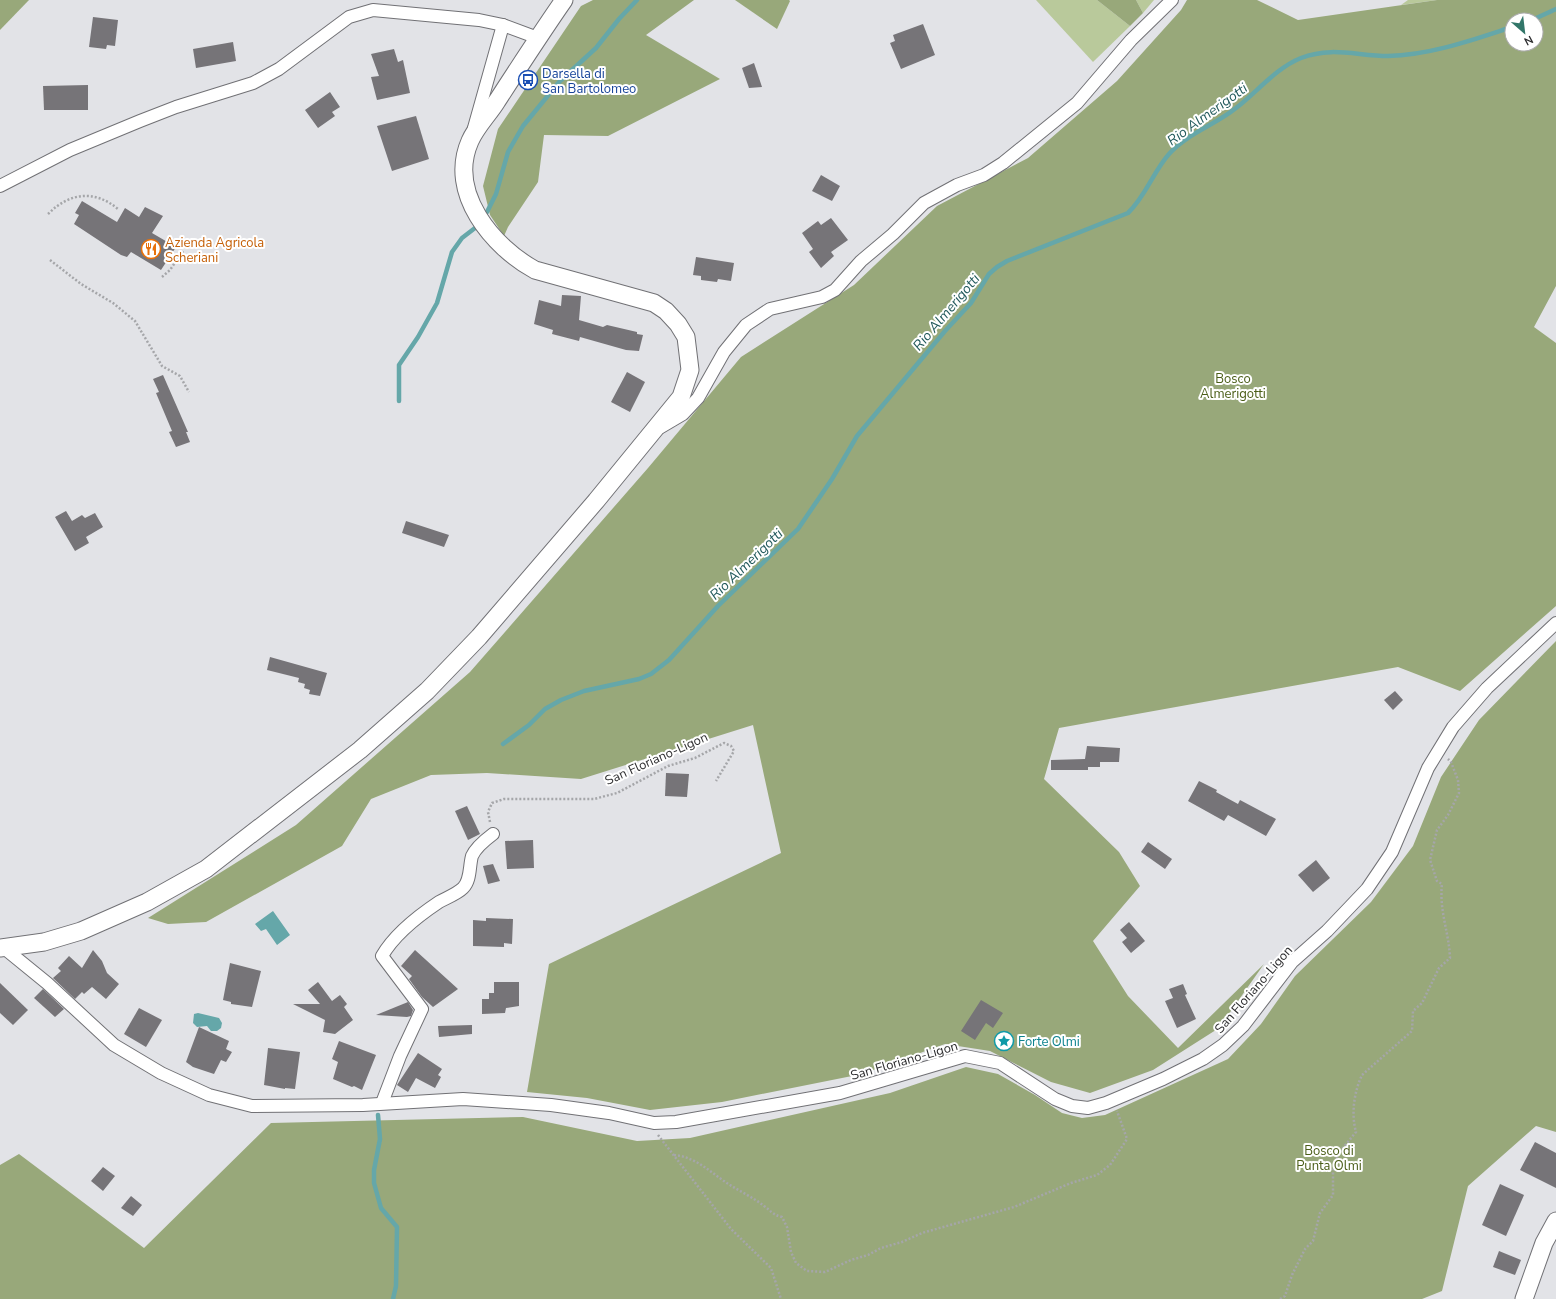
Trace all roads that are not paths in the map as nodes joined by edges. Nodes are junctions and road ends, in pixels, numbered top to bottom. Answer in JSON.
{"nodes":[{"id":1,"x":564,"y":0,"type":"edge"},
{"id":2,"x":1172,"y":0,"type":"edge"},
{"id":3,"x":503,"y":25,"type":"junction"},
{"id":4,"x":538,"y":38,"type":"junction"},
{"id":5,"x":470,"y":142,"type":"junction"},
{"id":6,"x":0,"y":186,"type":"edge"},
{"id":7,"x":656,"y":430,"type":"junction"},
{"id":8,"x":1556,"y":623,"type":"edge"},
{"id":9,"x":493,"y":834,"type":"road end"},
{"id":10,"x":2,"y":948,"type":"edge"},
{"id":11,"x":382,"y":1103,"type":"junction"},
{"id":12,"x":1556,"y":1221,"type":"edge"},
{"id":13,"x":1524,"y":1299,"type":"edge"}],
"edges":[{"from":1,"to":4,"type":"street"},
{"from":2,"to":7,"type":"street"},
{"from":3,"to":4,"type":"street"},
{"from":3,"to":5,"type":"street"},
{"from":3,"to":6,"type":"street"},
{"from":4,"to":5,"type":"street"},
{"from":5,"to":7,"type":"street"},
{"from":7,"to":10,"type":"street"},
{"from":8,"to":11,"type":"street","name":"San Floriano-Ligon"},
{"from":9,"to":11,"type":"street"},
{"from":10,"to":11,"type":"street","name":"San Floriano-Ligon"},
{"from":12,"to":13,"type":"street"}]}
